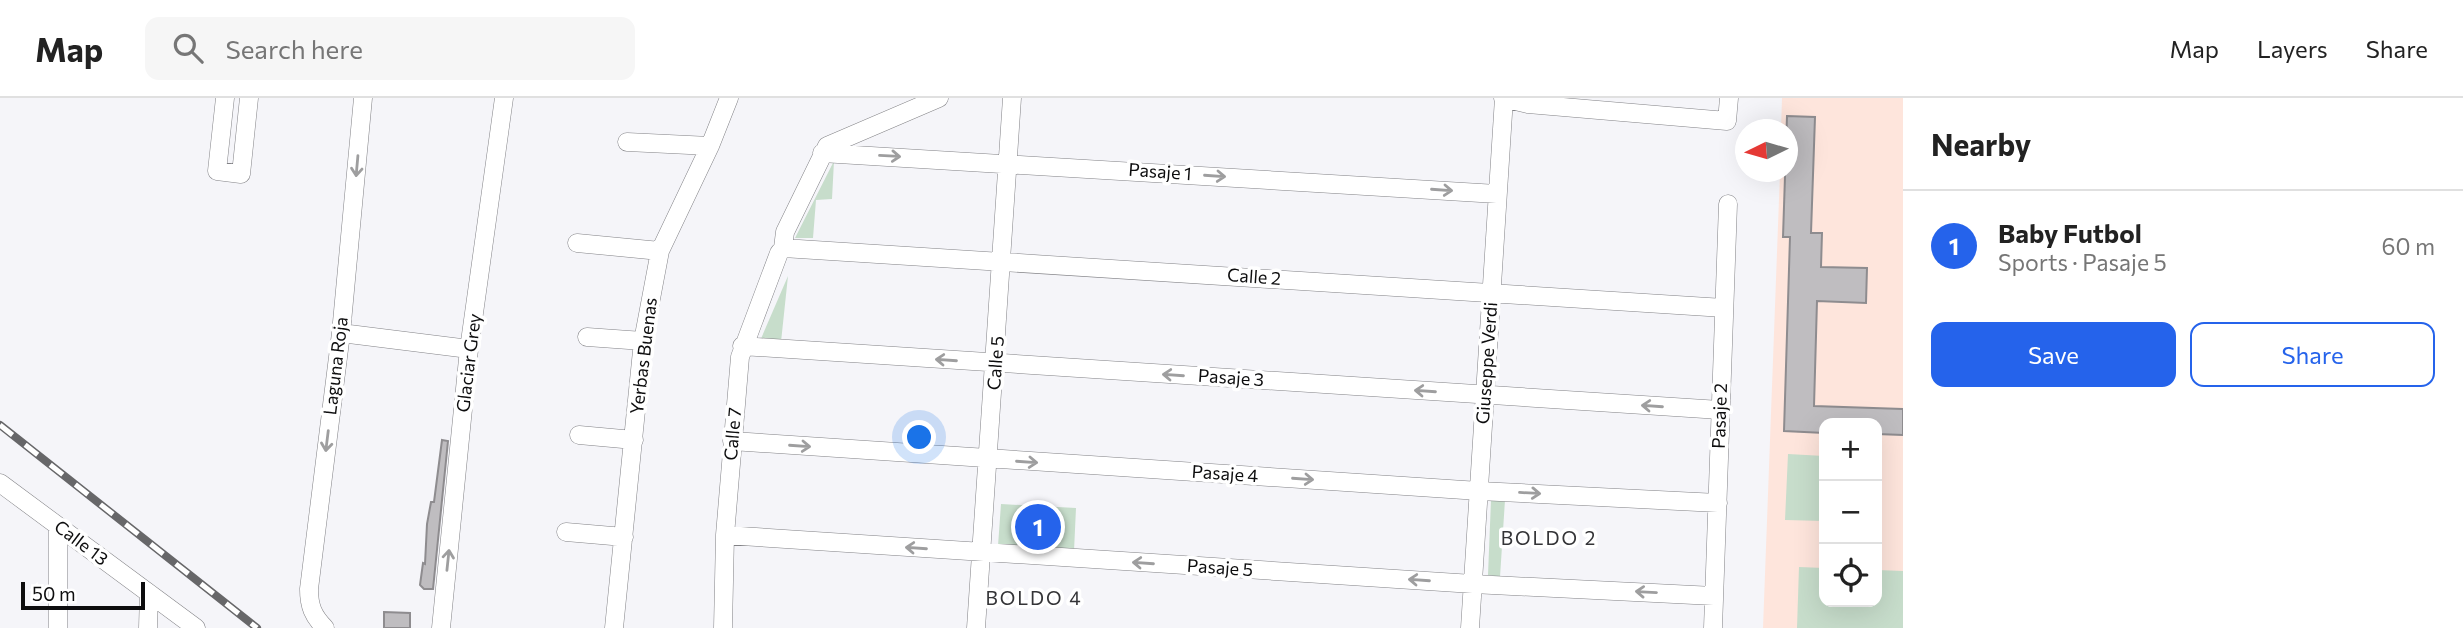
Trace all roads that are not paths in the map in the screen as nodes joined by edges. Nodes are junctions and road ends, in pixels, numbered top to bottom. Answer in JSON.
{"nodes":[{"id":1,"x":225,"y":98,"type":"edge"},
{"id":2,"x":249,"y":98,"type":"edge"},
{"id":3,"x":363,"y":98,"type":"edge"},
{"id":4,"x":504,"y":98,"type":"edge"},
{"id":5,"x":729,"y":98,"type":"edge"},
{"id":6,"x":939,"y":98,"type":"edge"},
{"id":7,"x":1012,"y":98,"type":"edge"},
{"id":8,"x":1503,"y":98,"type":"edge"},
{"id":9,"x":1729,"y":98,"type":"edge"},
{"id":10,"x":627,"y":142,"type":"dead end"},
{"id":11,"x":710,"y":146,"type":"junction"},
{"id":12,"x":822,"y":153,"type":"junction"},
{"id":13,"x":1009,"y":163,"type":"junction"},
{"id":14,"x":1497,"y":194,"type":"junction"},
{"id":15,"x":1728,"y":204,"type":"dead end"},
{"id":16,"x":577,"y":243,"type":"dead end"},
{"id":17,"x":783,"y":248,"type":"junction"},
{"id":18,"x":660,"y":251,"type":"junction"},
{"id":19,"x":1003,"y":260,"type":"junction"},
{"id":20,"x":1491,"y":292,"type":"junction"},
{"id":21,"x":1724,"y":308,"type":"junction"},
{"id":22,"x":341,"y":332,"type":"junction"},
{"id":23,"x":587,"y":337,"type":"dead end"},
{"id":24,"x":643,"y":341,"type":"junction"},
{"id":25,"x":742,"y":346,"type":"junction"},
{"id":26,"x":469,"y":349,"type":"junction"},
{"id":27,"x":996,"y":363,"type":"junction"},
{"id":28,"x":1485,"y":395,"type":"junction"},
{"id":29,"x":1720,"y":410,"type":"junction"},
{"id":30,"x":579,"y":435,"type":"dead end"},
{"id":31,"x":634,"y":440,"type":"junction"},
{"id":32,"x":732,"y":441,"type":"junction"},
{"id":33,"x":988,"y":459,"type":"junction"},
{"id":34,"x":0,"y":483,"type":"edge"},
{"id":35,"x":1479,"y":491,"type":"junction"},
{"id":36,"x":1718,"y":503,"type":"junction"},
{"id":37,"x":58,"y":526,"type":"junction"},
{"id":38,"x":566,"y":532,"type":"dead end"},
{"id":39,"x":725,"y":535,"type":"junction"},
{"id":40,"x":624,"y":537,"type":"junction"},
{"id":41,"x":982,"y":552,"type":"junction"},
{"id":42,"x":1473,"y":584,"type":"junction"},
{"id":43,"x":149,"y":593,"type":"junction"},
{"id":44,"x":1714,"y":596,"type":"junction"},
{"id":45,"x":191,"y":626,"type":"edge"},
{"id":46,"x":58,"y":628,"type":"edge"},
{"id":47,"x":148,"y":628,"type":"edge"},
{"id":48,"x":326,"y":628,"type":"edge"},
{"id":49,"x":441,"y":628,"type":"edge"},
{"id":50,"x":614,"y":628,"type":"edge"},
{"id":51,"x":723,"y":628,"type":"edge"},
{"id":52,"x":976,"y":628,"type":"edge"},
{"id":53,"x":1470,"y":628,"type":"edge"},
{"id":54,"x":1713,"y":628,"type":"edge"}],
"edges":[{"from":1,"to":2,"type":"street"},
{"from":3,"to":22,"type":"street","name":"Laguna Roja","one_way":true},
{"from":4,"to":26,"type":"street","name":"Glaciar Grey"},
{"from":5,"to":11,"type":"street","name":"Yerbas Buenas"},
{"from":6,"to":12,"type":"street"},
{"from":7,"to":13,"type":"street","name":"Calle 5"},
{"from":8,"to":9,"type":"street"},
{"from":8,"to":14,"type":"street","name":"Giuseppe Verdi"},
{"from":10,"to":11,"type":"street"},
{"from":11,"to":18,"type":"street","name":"Yerbas Buenas"},
{"from":12,"to":13,"type":"street","name":"Pasaje 1","one_way":true},
{"from":12,"to":17,"type":"street","name":"Calle 7"},
{"from":13,"to":14,"type":"street","name":"Pasaje 1","one_way":true},
{"from":13,"to":19,"type":"street","name":"Calle 5"},
{"from":14,"to":20,"type":"street","name":"Giuseppe Verdi"},
{"from":15,"to":21,"type":"street","name":"Pasaje 2"},
{"from":16,"to":18,"type":"street"},
{"from":17,"to":19,"type":"street","name":"Calle 2"},
{"from":17,"to":25,"type":"street","name":"Calle 7"},
{"from":18,"to":24,"type":"street","name":"Yerbas Buenas"},
{"from":19,"to":20,"type":"street","name":"Calle 2"},
{"from":19,"to":27,"type":"street","name":"Calle 5"},
{"from":20,"to":21,"type":"street","name":"Calle 2"},
{"from":20,"to":28,"type":"street","name":"Giuseppe Verdi"},
{"from":21,"to":29,"type":"street","name":"Pasaje 2"},
{"from":22,"to":26,"type":"street"},
{"from":22,"to":48,"type":"street","name":"Laguna Roja","one_way":true},
{"from":23,"to":24,"type":"street"},
{"from":24,"to":31,"type":"street","name":"Yerbas Buenas"},
{"from":27,"to":25,"type":"street","name":"Pasaje 3","one_way":true},
{"from":25,"to":32,"type":"street","name":"Calle 7"},
{"from":49,"to":26,"type":"street","name":"Glaciar Grey","one_way":true},
{"from":28,"to":27,"type":"street","name":"Pasaje 3","one_way":true},
{"from":27,"to":33,"type":"street","name":"Calle 5"},
{"from":29,"to":28,"type":"street","name":"Pasaje 3","one_way":true},
{"from":28,"to":35,"type":"street","name":"Giuseppe Verdi"},
{"from":29,"to":36,"type":"street","name":"Pasaje 2"},
{"from":30,"to":31,"type":"street"},
{"from":31,"to":40,"type":"street","name":"Yerbas Buenas"},
{"from":32,"to":33,"type":"street","name":"Pasaje 4","one_way":true},
{"from":32,"to":39,"type":"street","name":"Calle 7"},
{"from":33,"to":35,"type":"street","name":"Pasaje 4","one_way":true},
{"from":33,"to":41,"type":"street","name":"Calle 5"},
{"from":34,"to":37,"type":"street","name":"Calle 13"},
{"from":35,"to":36,"type":"street","name":"Pasaje 4","one_way":true},
{"from":35,"to":42,"type":"street","name":"Giuseppe Verdi"},
{"from":36,"to":44,"type":"street","name":"Pasaje 2"},
{"from":37,"to":43,"type":"street","name":"Calle 13"},
{"from":37,"to":46,"type":"street"},
{"from":38,"to":40,"type":"street"},
{"from":41,"to":39,"type":"street","name":"Pasaje 5","one_way":true},
{"from":39,"to":51,"type":"street","name":"Calle 7"},
{"from":40,"to":50,"type":"street","name":"Yerbas Buenas"},
{"from":42,"to":41,"type":"street","name":"Pasaje 5","one_way":true},
{"from":41,"to":52,"type":"street","name":"Calle 5"},
{"from":44,"to":42,"type":"street","name":"Pasaje 5","one_way":true},
{"from":42,"to":53,"type":"street","name":"Giuseppe Verdi"},
{"from":43,"to":45,"type":"street","name":"Calle 13"},
{"from":43,"to":47,"type":"street"},
{"from":44,"to":54,"type":"street","name":"Pasaje 2"}]}
